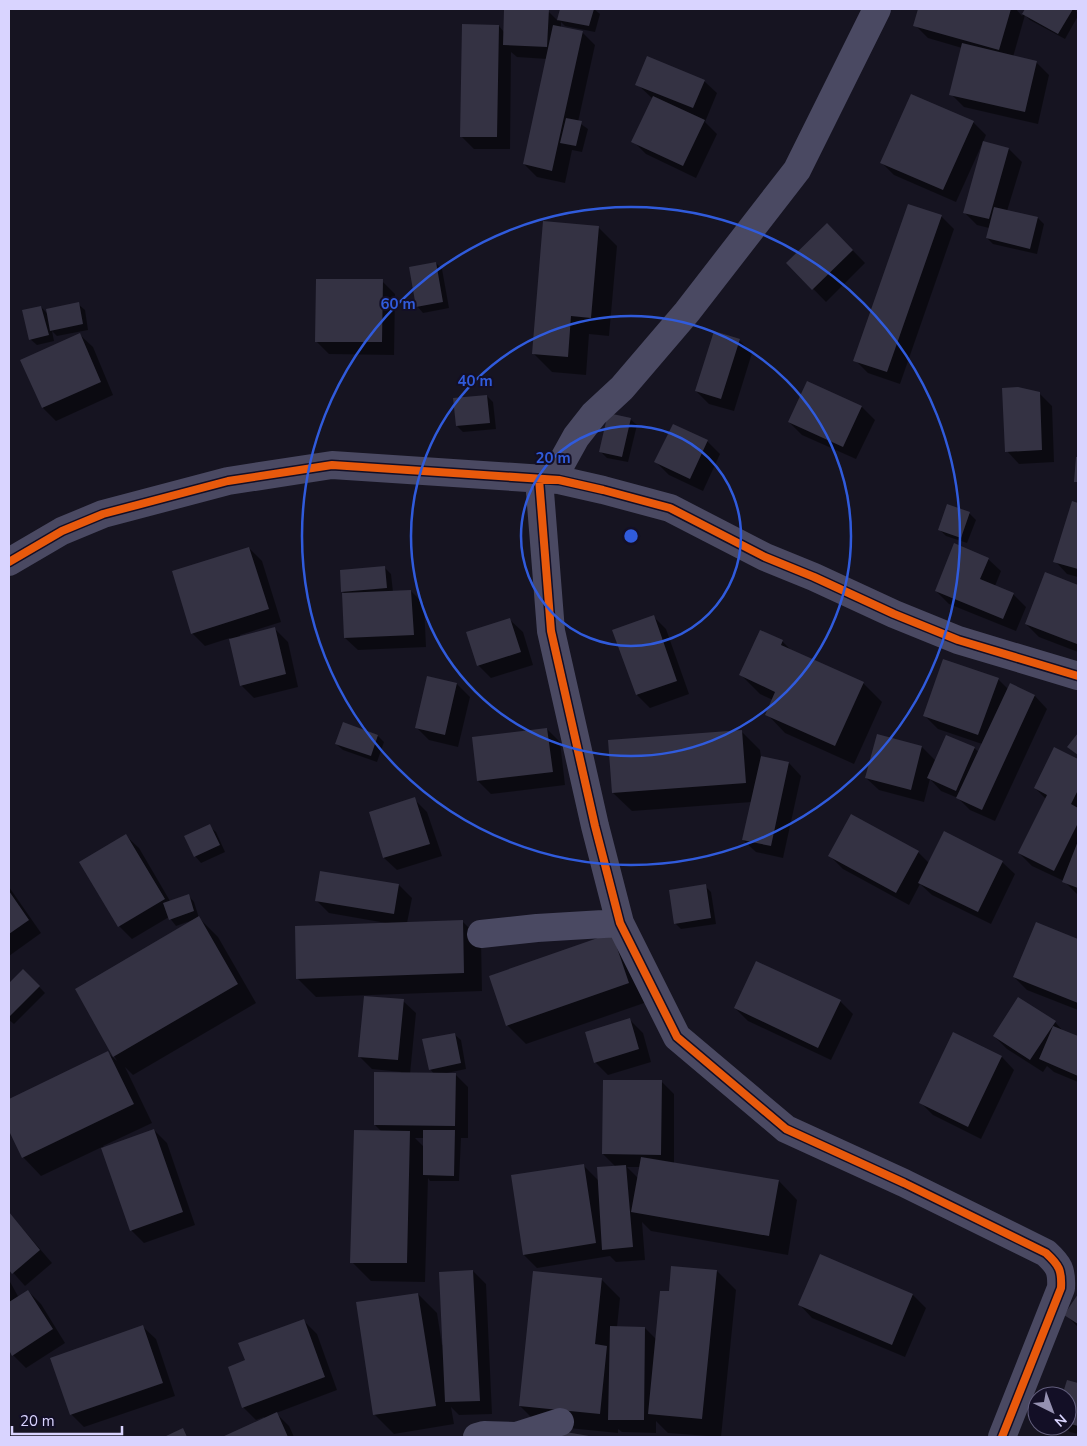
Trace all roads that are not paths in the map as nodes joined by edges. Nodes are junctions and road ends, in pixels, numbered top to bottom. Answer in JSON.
{"nodes":[{"id":1,"x":877,"y":9,"type":"edge"},
{"id":2,"x":549,"y":480,"type":"junction"},
{"id":3,"x":9,"y":562,"type":"edge"},
{"id":4,"x":1078,"y":676,"type":"edge"},
{"id":5,"x":620,"y":923,"type":"junction"},
{"id":6,"x":481,"y":934,"type":"dead end"},
{"id":7,"x":560,"y":1422,"type":"dead end"},
{"id":8,"x":477,"y":1437,"type":"edge"},
{"id":9,"x":1002,"y":1437,"type":"edge"}],
"edges":[{"from":1,"to":2,"type":"street"},
{"from":2,"to":3,"type":"street"},
{"from":2,"to":4,"type":"street"},
{"from":2,"to":5,"type":"street"},
{"from":5,"to":6,"type":"street"},
{"from":5,"to":9,"type":"street"},
{"from":7,"to":8,"type":"street"}]}
